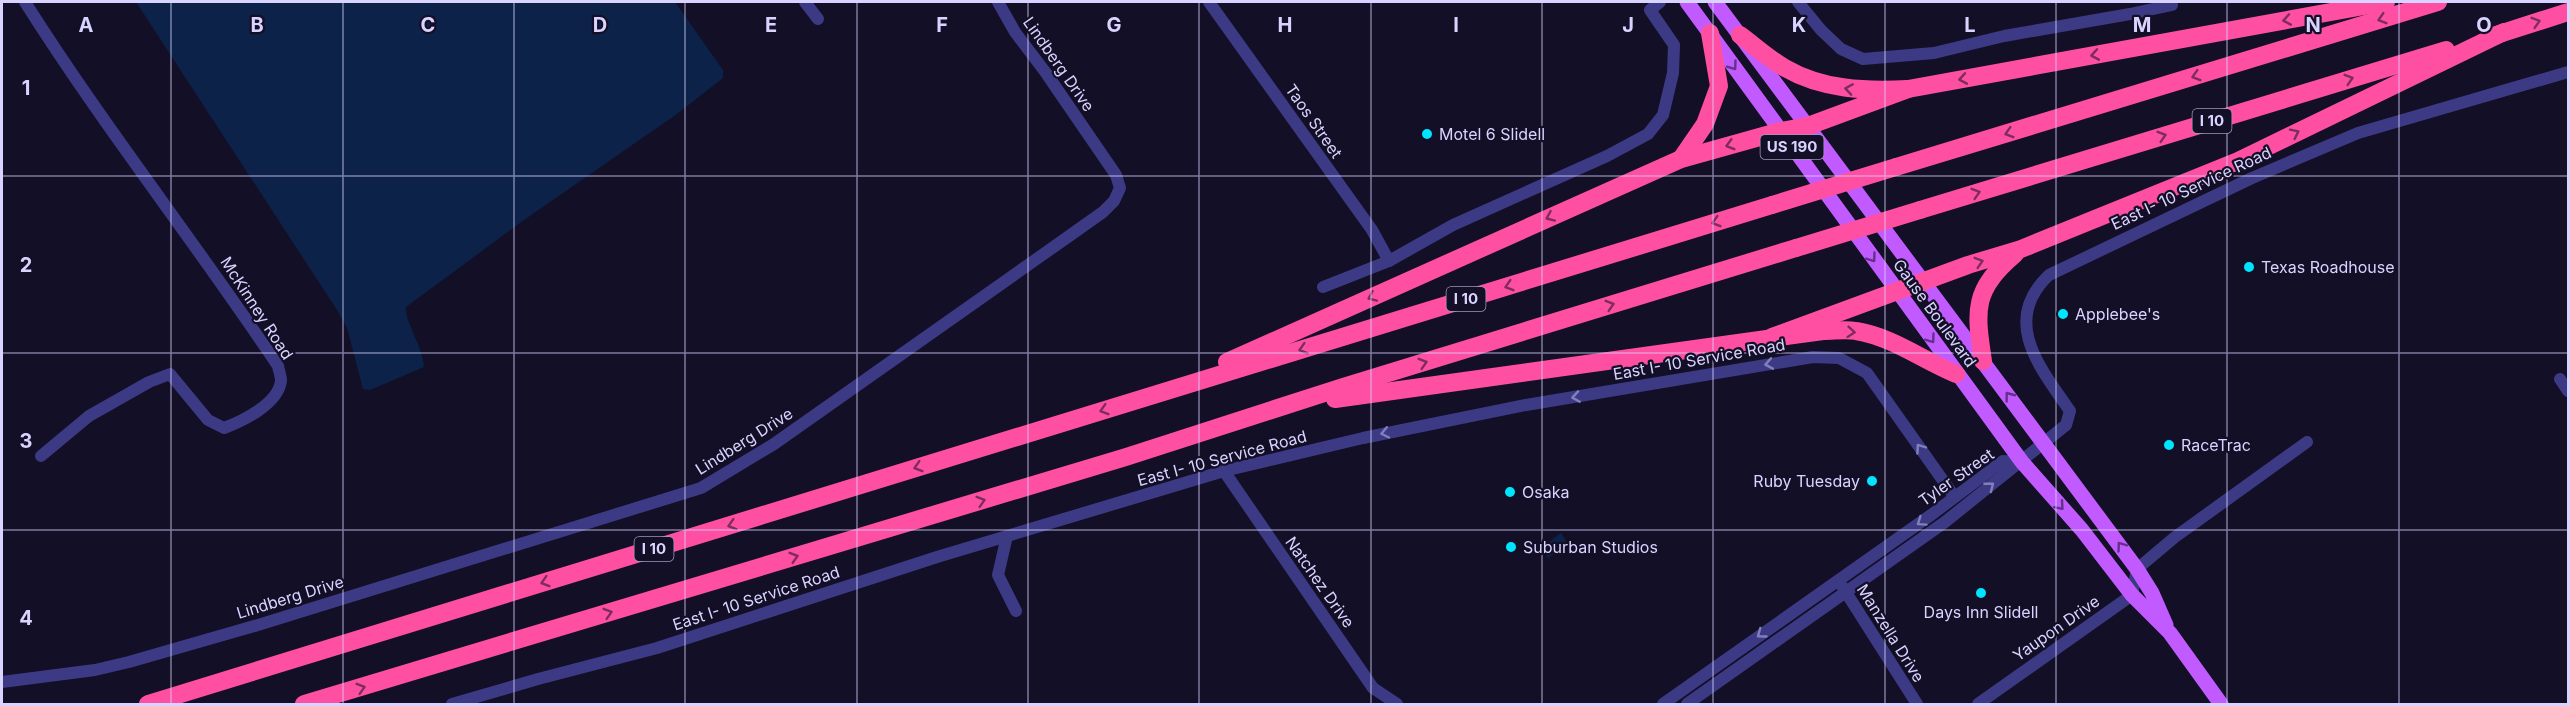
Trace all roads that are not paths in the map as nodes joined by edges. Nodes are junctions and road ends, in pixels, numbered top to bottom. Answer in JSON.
{"nodes":[{"id":1,"x":25,"y":2,"type":"edge"},
{"id":2,"x":806,"y":2,"type":"edge"},
{"id":3,"x":998,"y":2,"type":"edge"},
{"id":4,"x":1209,"y":2,"type":"edge"},
{"id":5,"x":1660,"y":2,"type":"edge"},
{"id":6,"x":1687,"y":2,"type":"edge"},
{"id":7,"x":1715,"y":2,"type":"edge"},
{"id":8,"x":1798,"y":2,"type":"edge"},
{"id":9,"x":2386,"y":2,"type":"edge"},
{"id":10,"x":2438,"y":2,"type":"edge"},
{"id":11,"x":2172,"y":5,"type":"dead end"},
{"id":12,"x":2568,"y":12,"type":"edge"},
{"id":13,"x":818,"y":19,"type":"dead end"},
{"id":14,"x":2504,"y":32,"type":"junction"},
{"id":15,"x":1710,"y":33,"type":"junction"},
{"id":16,"x":1740,"y":35,"type":"junction"},
{"id":17,"x":2568,"y":72,"type":"edge"},
{"id":18,"x":1908,"y":89,"type":"junction"},
{"id":19,"x":1808,"y":126,"type":"junction"},
{"id":20,"x":1780,"y":131,"type":"junction"},
{"id":21,"x":1681,"y":159,"type":"junction"},
{"id":22,"x":2021,"y":249,"type":"junction"},
{"id":23,"x":1389,"y":261,"type":"junction"},
{"id":24,"x":1924,"y":282,"type":"junction"},
{"id":25,"x":1323,"y":286,"type":"dead end"},
{"id":26,"x":1897,"y":292,"type":"junction"},
{"id":27,"x":1772,"y":337,"type":"junction"},
{"id":28,"x":1983,"y":361,"type":"junction"},
{"id":29,"x":1956,"y":374,"type":"junction"},
{"id":30,"x":2560,"y":379,"type":"dead end"},
{"id":31,"x":2568,"y":391,"type":"edge"},
{"id":32,"x":1160,"y":393,"type":"junction"},
{"id":33,"x":1287,"y":405,"type":"junction"},
{"id":34,"x":2307,"y":442,"type":"dead end"},
{"id":35,"x":2045,"y":443,"type":"junction"},
{"id":36,"x":40,"y":456,"type":"dead end"},
{"id":37,"x":2022,"y":462,"type":"junction"},
{"id":38,"x":1224,"y":471,"type":"junction"},
{"id":39,"x":1954,"y":496,"type":"junction"},
{"id":40,"x":1007,"y":536,"type":"junction"},
{"id":41,"x":2138,"y":569,"type":"junction"},
{"id":42,"x":1838,"y":580,"type":"junction"},
{"id":43,"x":1846,"y":592,"type":"junction"},
{"id":44,"x":2132,"y":595,"type":"junction"},
{"id":45,"x":1016,"y":610,"type":"dead end"},
{"id":46,"x":2170,"y":633,"type":"junction"},
{"id":47,"x":2,"y":682,"type":"edge"},
{"id":48,"x":1665,"y":704,"type":"edge"},
{"id":49,"x":148,"y":705,"type":"edge"},
{"id":50,"x":304,"y":705,"type":"edge"},
{"id":51,"x":453,"y":705,"type":"edge"},
{"id":52,"x":1397,"y":705,"type":"edge"},
{"id":53,"x":1687,"y":705,"type":"edge"},
{"id":54,"x":1917,"y":705,"type":"edge"},
{"id":55,"x":1978,"y":705,"type":"edge"},
{"id":56,"x":2222,"y":705,"type":"edge"}],
"edges":[{"from":1,"to":36,"type":"street","name":"McKinney Road"},
{"from":2,"to":13,"type":"street"},
{"from":3,"to":47,"type":"street","name":"Lindberg Drive"},
{"from":4,"to":23,"type":"street","name":"Taos Street"},
{"from":5,"to":23,"type":"street"},
{"from":6,"to":15,"type":"main road","name":"Gause Boulevard","number":"US 190"},
{"from":7,"to":16,"type":"main road","name":"Gause Boulevard","number":"US 190"},
{"from":8,"to":11,"type":"street"},
{"from":9,"to":18,"type":"highway","one_way":true},
{"from":10,"to":32,"type":"highway","number":"I 10","one_way":true,"bridge":true},
{"from":14,"to":12,"type":"highway","number":"I 10","one_way":true},
{"from":22,"to":14,"type":"highway","one_way":true},
{"from":33,"to":14,"type":"highway","number":"I 10","one_way":true,"bridge":true},
{"from":15,"to":20,"type":"main road","name":"Gause Boulevard","number":"US 190","one_way":true},
{"from":15,"to":21,"type":"highway"},
{"from":18,"to":16,"type":"highway","one_way":true},
{"from":16,"to":19,"type":"main road","name":"Gause Boulevard","number":"US 190"},
{"from":17,"to":35,"type":"street","name":"East I- 10 Service Road"},
{"from":18,"to":19,"type":"highway"},
{"from":19,"to":20,"type":"highway"},
{"from":19,"to":24,"type":"main road","name":"Gause Boulevard","number":"US 190"},
{"from":20,"to":21,"type":"highway","one_way":true},
{"from":20,"to":26,"type":"main road","name":"Gause Boulevard","number":"US 190","one_way":true},
{"from":21,"to":32,"type":"highway","one_way":true},
{"from":24,"to":22,"type":"highway","one_way":true},
{"from":22,"to":28,"type":"highway"},
{"from":23,"to":25,"type":"street"},
{"from":24,"to":26,"type":"highway"},
{"from":24,"to":28,"type":"main road","name":"Gause Boulevard","number":"US 190"},
{"from":26,"to":27,"type":"highway"},
{"from":26,"to":29,"type":"main road","name":"Gause Boulevard","number":"US 190","one_way":true},
{"from":27,"to":29,"type":"highway","one_way":true},
{"from":27,"to":33,"type":"highway"},
{"from":35,"to":28,"type":"main road","name":"Gause Boulevard","number":"US 190","one_way":true},
{"from":29,"to":37,"type":"main road","name":"Gause Boulevard","number":"US 190"},
{"from":30,"to":31,"type":"street"},
{"from":32,"to":49,"type":"highway","number":"I 10","one_way":true},
{"from":50,"to":33,"type":"highway","number":"I 10","one_way":true},
{"from":34,"to":41,"type":"street"},
{"from":35,"to":37,"type":"street","name":"East I- 10 Service Road"},
{"from":41,"to":35,"type":"main road","name":"Gause Boulevard","number":"US 190","one_way":true},
{"from":37,"to":39,"type":"street","name":"Tyler Street"},
{"from":43,"to":37,"type":"street","name":"Tyler Street","one_way":true},
{"from":37,"to":44,"type":"main road","name":"Gause Boulevard","number":"US 190","one_way":true},
{"from":39,"to":38,"type":"street","name":"East I- 10 Service Road","one_way":true},
{"from":38,"to":40,"type":"street","name":"East I- 10 Service Road"},
{"from":38,"to":52,"type":"street","name":"Natchez Drive"},
{"from":39,"to":42,"type":"street","name":"Tyler Street","one_way":true},
{"from":40,"to":45,"type":"street"},
{"from":40,"to":51,"type":"street","name":"East I- 10 Service Road"},
{"from":41,"to":44,"type":"street"},
{"from":41,"to":46,"type":"main road","name":"Gause Boulevard","number":"US 190"},
{"from":42,"to":43,"type":"street","name":"Manzella Drive"},
{"from":42,"to":48,"type":"street","name":"Tyler Street","one_way":true},
{"from":43,"to":53,"type":"street","name":"Tyler Street"},
{"from":43,"to":54,"type":"street","name":"Manzella Drive"},
{"from":44,"to":46,"type":"main road","name":"Gause Boulevard","number":"US 190"},
{"from":44,"to":55,"type":"street","name":"Yaupon Drive"},
{"from":46,"to":56,"type":"main road","name":"Gause Boulevard","number":"US 190"}]}
